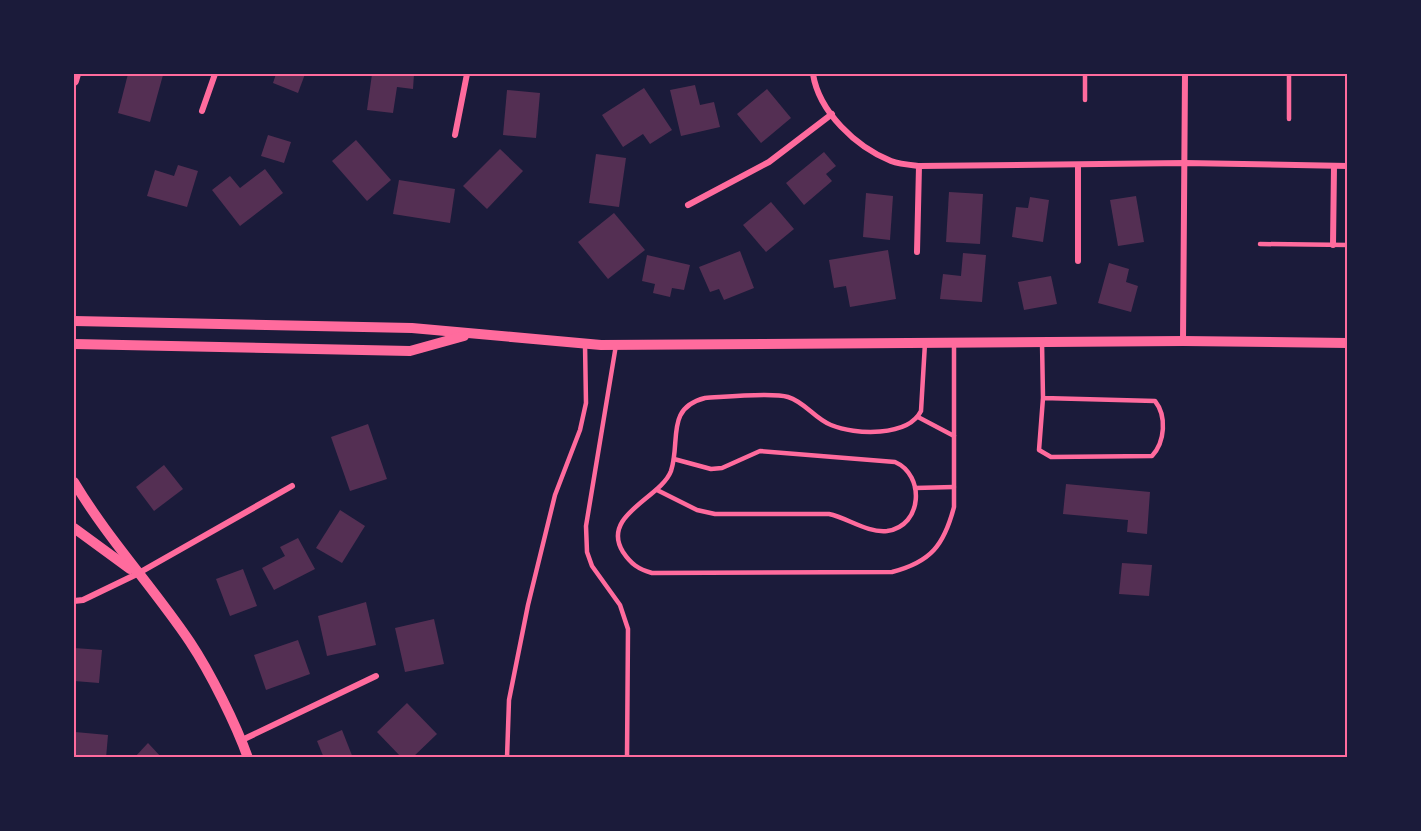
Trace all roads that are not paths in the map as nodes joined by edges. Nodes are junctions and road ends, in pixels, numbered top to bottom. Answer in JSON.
{"nodes":[{"id":1,"x":76,"y":74,"type":"edge"},
{"id":2,"x":215,"y":74,"type":"edge"},
{"id":3,"x":467,"y":74,"type":"edge"},
{"id":4,"x":813,"y":74,"type":"edge"},
{"id":5,"x":1085,"y":74,"type":"edge"},
{"id":6,"x":1185,"y":74,"type":"edge"},
{"id":7,"x":1289,"y":74,"type":"edge"},
{"id":8,"x":74,"y":81,"type":"edge"},
{"id":9,"x":1085,"y":100,"type":"dead end"},
{"id":10,"x":202,"y":111,"type":"dead end"},
{"id":11,"x":832,"y":114,"type":"junction"},
{"id":12,"x":1289,"y":119,"type":"dead end"},
{"id":13,"x":455,"y":135,"type":"dead end"},
{"id":14,"x":1185,"y":163,"type":"junction"},
{"id":15,"x":1078,"y":165,"type":"junction"},
{"id":16,"x":1334,"y":165,"type":"junction"},
{"id":17,"x":919,"y":166,"type":"junction"},
{"id":18,"x":1347,"y":166,"type":"edge"},
{"id":19,"x":688,"y":205,"type":"dead end"},
{"id":20,"x":1260,"y":244,"type":"dead end"},
{"id":21,"x":1333,"y":245,"type":"junction"},
{"id":22,"x":1347,"y":245,"type":"edge"},
{"id":23,"x":917,"y":252,"type":"dead end"},
{"id":24,"x":1078,"y":261,"type":"dead end"},
{"id":25,"x":74,"y":321,"type":"edge"},
{"id":26,"x":472,"y":334,"type":"junction"},
{"id":27,"x":1183,"y":340,"type":"junction"},
{"id":28,"x":954,"y":342,"type":"junction"},
{"id":29,"x":1042,"y":342,"type":"junction"},
{"id":30,"x":925,"y":343,"type":"junction"},
{"id":31,"x":1347,"y":343,"type":"edge"},
{"id":32,"x":74,"y":344,"type":"edge"},
{"id":33,"x":585,"y":344,"type":"junction"},
{"id":34,"x":616,"y":345,"type":"junction"},
{"id":35,"x":1043,"y":398,"type":"junction"},
{"id":36,"x":918,"y":417,"type":"junction"},
{"id":37,"x":954,"y":436,"type":"junction"},
{"id":38,"x":674,"y":459,"type":"junction"},
{"id":39,"x":74,"y":482,"type":"edge"},
{"id":40,"x":292,"y":486,"type":"dead end"},
{"id":41,"x":954,"y":487,"type":"junction"},
{"id":42,"x":915,"y":488,"type":"junction"},
{"id":43,"x":657,"y":490,"type":"junction"},
{"id":44,"x":74,"y":528,"type":"edge"},
{"id":45,"x":137,"y":574,"type":"junction"},
{"id":46,"x":74,"y":601,"type":"edge"},
{"id":47,"x":376,"y":676,"type":"dead end"},
{"id":48,"x":242,"y":740,"type":"junction"},
{"id":49,"x":248,"y":758,"type":"edge"},
{"id":50,"x":507,"y":758,"type":"edge"},
{"id":51,"x":627,"y":758,"type":"edge"}],
"edges":[{"from":1,"to":8,"type":"street"},
{"from":2,"to":10,"type":"street"},
{"from":3,"to":13,"type":"street"},
{"from":4,"to":11,"type":"street"},
{"from":5,"to":9,"type":"lane"},
{"from":6,"to":14,"type":"street"},
{"from":7,"to":12,"type":"lane"},
{"from":11,"to":17,"type":"street"},
{"from":11,"to":19,"type":"street"},
{"from":14,"to":15,"type":"street"},
{"from":14,"to":16,"type":"street"},
{"from":14,"to":27,"type":"street"},
{"from":15,"to":17,"type":"street"},
{"from":15,"to":24,"type":"street"},
{"from":16,"to":18,"type":"street"},
{"from":16,"to":21,"type":"street"},
{"from":17,"to":23,"type":"street"},
{"from":20,"to":21,"type":"lane"},
{"from":21,"to":22,"type":"lane"},
{"from":25,"to":26,"type":"street"},
{"from":26,"to":32,"type":"street"},
{"from":26,"to":33,"type":"street"},
{"from":27,"to":29,"type":"street"},
{"from":27,"to":31,"type":"street"},
{"from":28,"to":29,"type":"street"},
{"from":28,"to":30,"type":"street"},
{"from":28,"to":37,"type":"lane"},
{"from":29,"to":35,"type":"lane"},
{"from":30,"to":34,"type":"street"},
{"from":30,"to":36,"type":"lane"},
{"from":33,"to":34,"type":"street"},
{"from":33,"to":50,"type":"lane"},
{"from":34,"to":51,"type":"lane"},
{"from":35,"to":35,"type":"lane"},
{"from":36,"to":37,"type":"lane"},
{"from":36,"to":38,"type":"lane"},
{"from":37,"to":41,"type":"lane"},
{"from":38,"to":42,"type":"lane"},
{"from":38,"to":43,"type":"lane"},
{"from":39,"to":45,"type":"street"},
{"from":40,"to":45,"type":"street"},
{"from":41,"to":42,"type":"lane"},
{"from":41,"to":43,"type":"lane"},
{"from":42,"to":43,"type":"lane"},
{"from":44,"to":45,"type":"street"},
{"from":45,"to":46,"type":"street"},
{"from":45,"to":48,"type":"street"},
{"from":47,"to":48,"type":"street"},
{"from":48,"to":49,"type":"street"}]}
